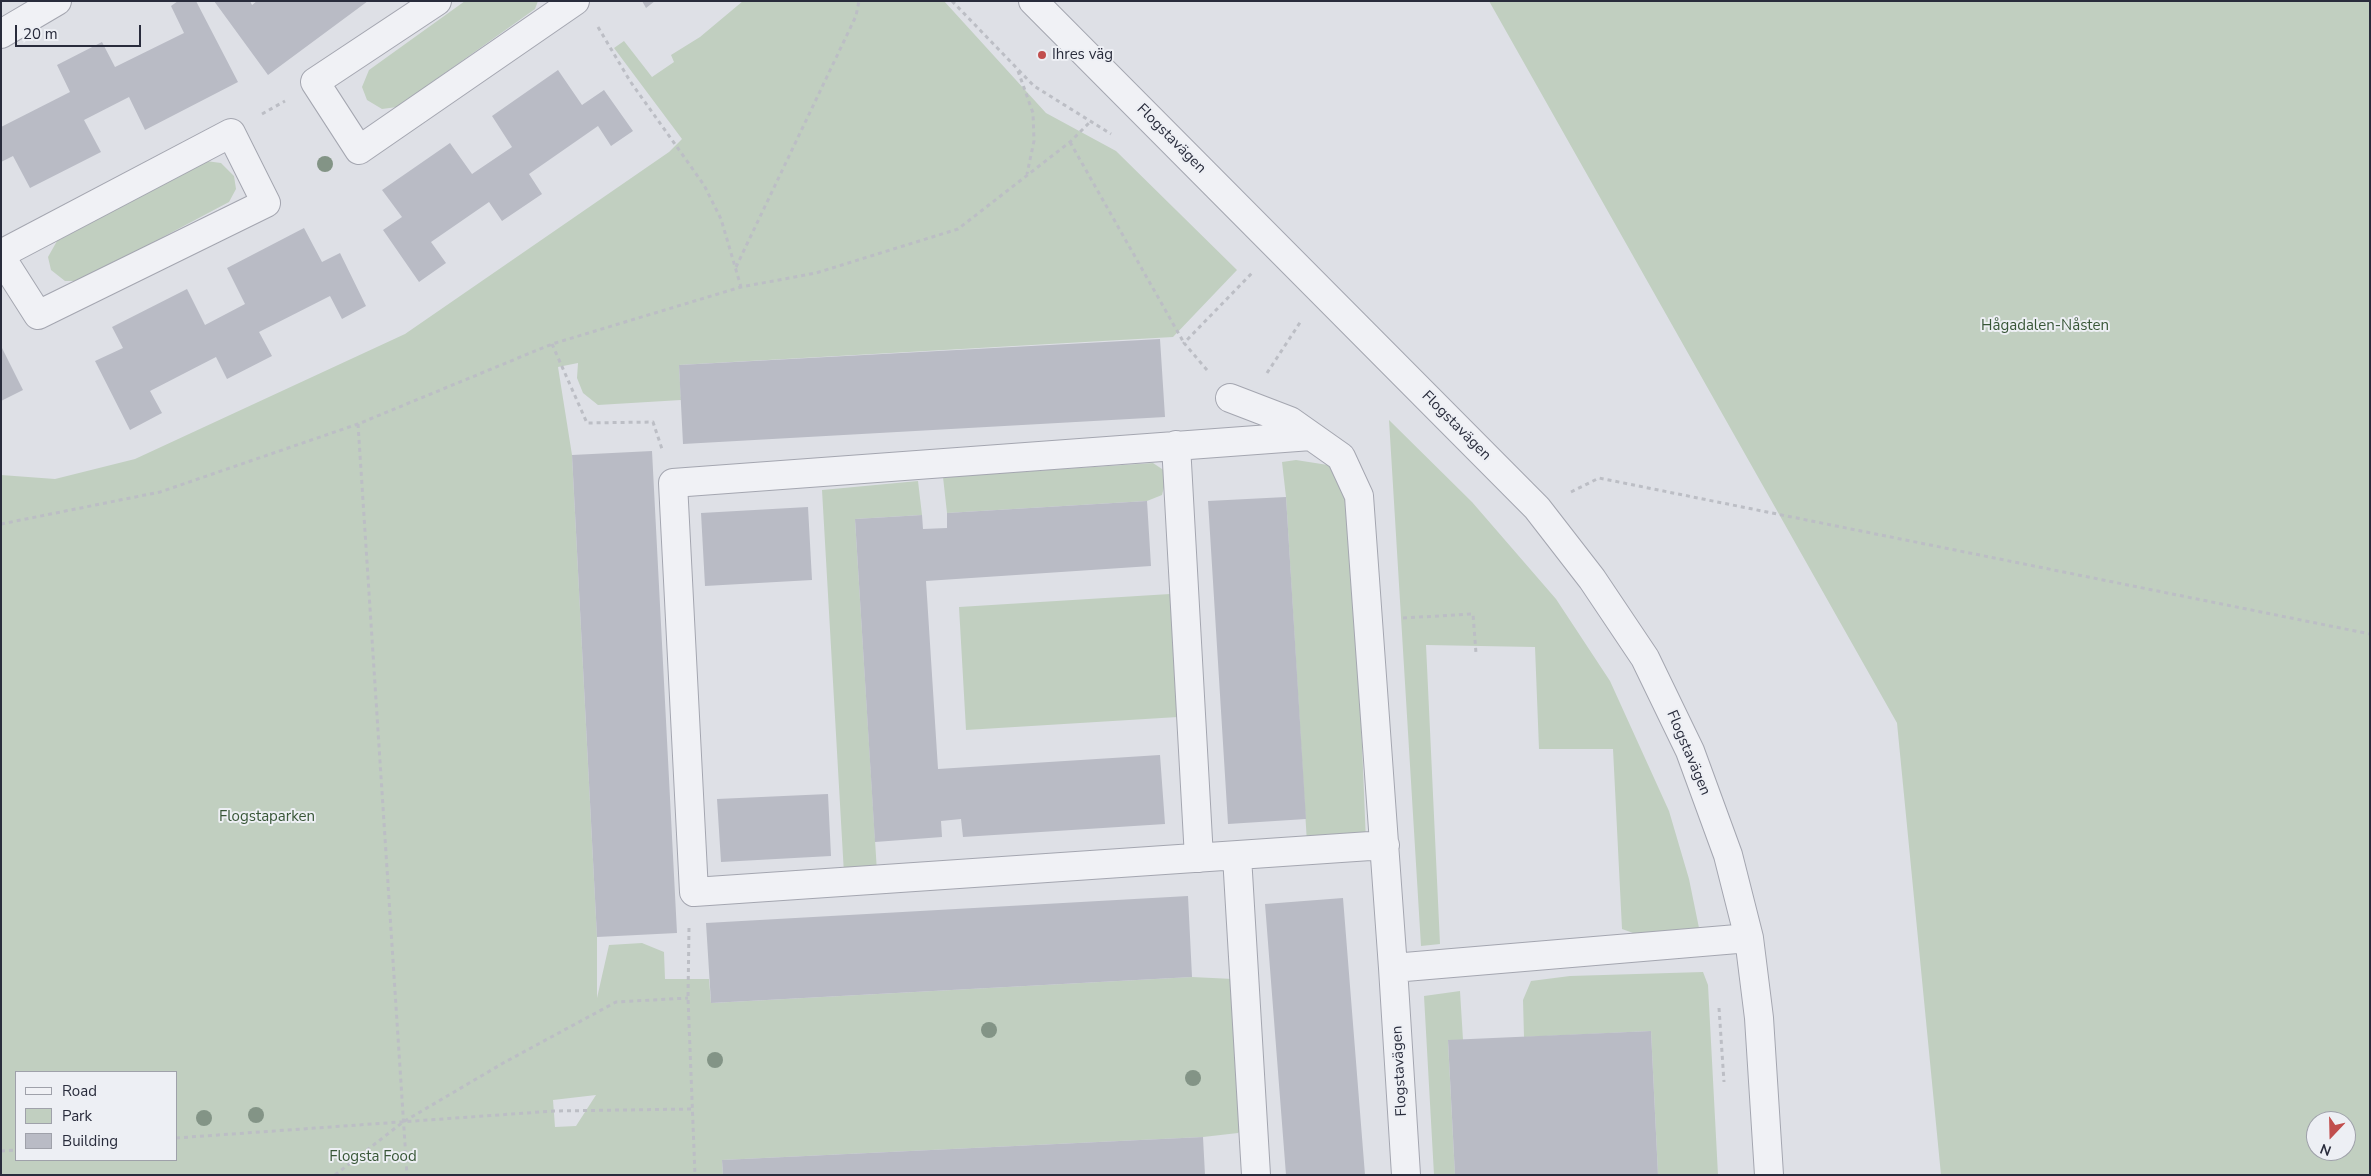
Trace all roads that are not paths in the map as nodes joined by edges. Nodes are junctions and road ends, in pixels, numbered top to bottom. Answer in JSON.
{"nodes":[{"id":1,"x":57,"y":1,"type":"edge"},
{"id":2,"x":437,"y":1,"type":"edge"},
{"id":3,"x":575,"y":1,"type":"edge"},
{"id":4,"x":1033,"y":1,"type":"edge"},
{"id":5,"x":1,"y":34,"type":"edge"},
{"id":6,"x":1,"y":255,"type":"edge"},
{"id":7,"x":1230,"y":398,"type":"road end"},
{"id":8,"x":1311,"y":436,"type":"junction"},
{"id":9,"x":1176,"y":445,"type":"junction"},
{"id":10,"x":1385,"y":845,"type":"junction"},
{"id":11,"x":1237,"y":856,"type":"junction"},
{"id":12,"x":1199,"y":858,"type":"junction"},
{"id":13,"x":1749,"y":938,"type":"junction"},
{"id":14,"x":1393,"y":968,"type":"junction"},
{"id":15,"x":1256,"y":1175,"type":"edge"},
{"id":16,"x":1406,"y":1175,"type":"edge"},
{"id":17,"x":1769,"y":1175,"type":"edge"}],
"edges":[{"from":1,"to":5,"type":"street"},
{"from":2,"to":3,"type":"street"},
{"from":4,"to":13,"type":"street","name":"Flogstavägen"},
{"from":6,"to":6,"type":"street"},
{"from":7,"to":8,"type":"street","name":"Flogstavägen"},
{"from":8,"to":9,"type":"street"},
{"from":8,"to":10,"type":"street","name":"Flogstavägen"},
{"from":9,"to":12,"type":"street"},
{"from":9,"to":12,"type":"street"},
{"from":10,"to":11,"type":"street"},
{"from":10,"to":14,"type":"street","name":"Flogstavägen"},
{"from":11,"to":12,"type":"street"},
{"from":11,"to":15,"type":"street"},
{"from":13,"to":14,"type":"street"},
{"from":13,"to":17,"type":"street","name":"Flogstavägen"},
{"from":14,"to":16,"type":"street","name":"Flogstavägen"}]}
